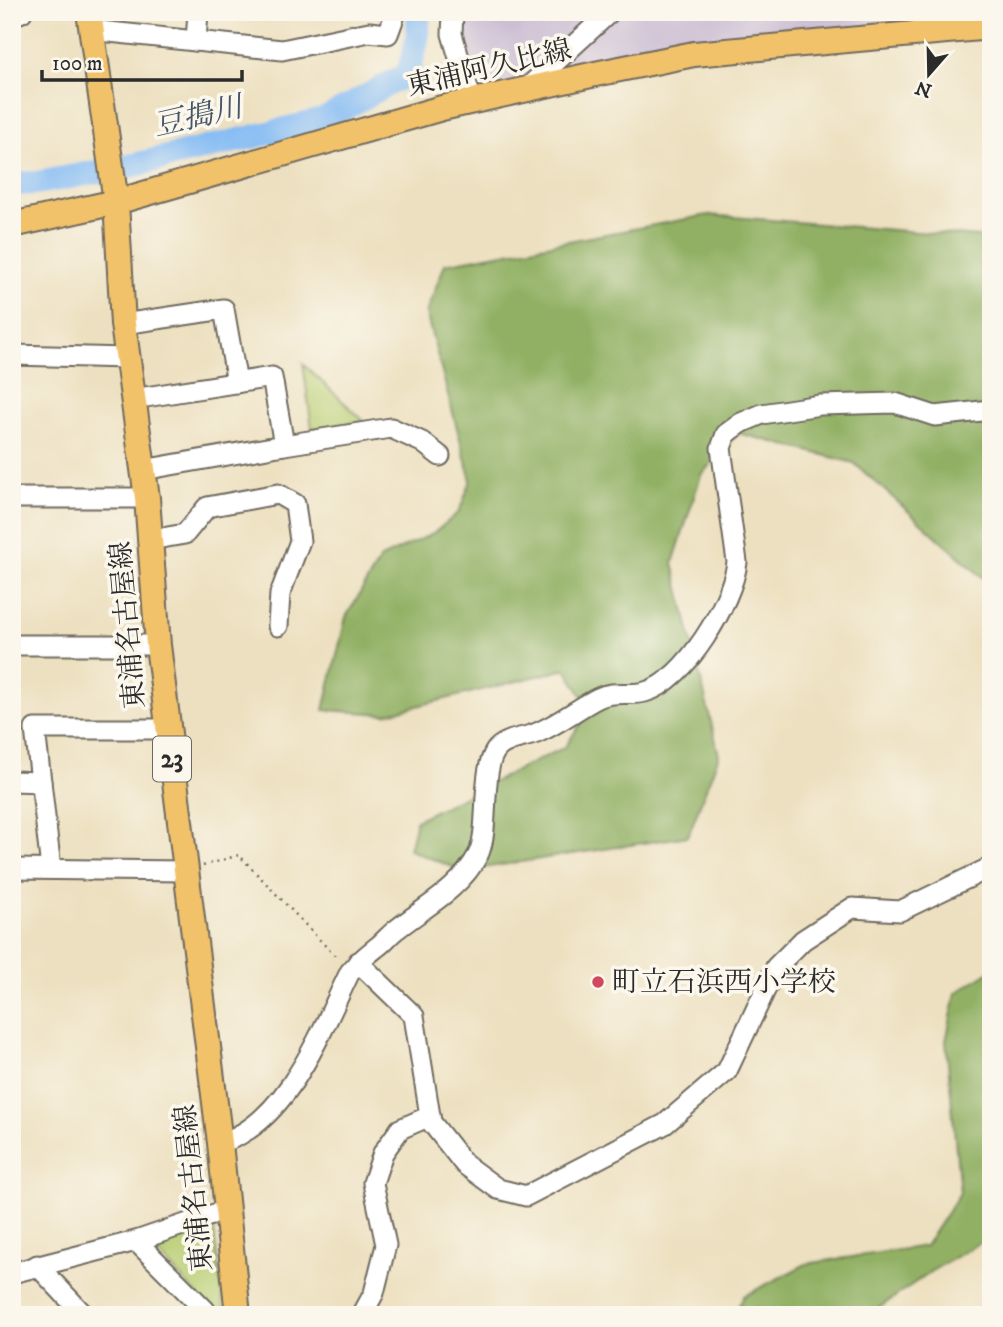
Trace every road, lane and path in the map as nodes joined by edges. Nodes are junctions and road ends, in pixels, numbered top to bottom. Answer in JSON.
{"nodes":[{"id":1,"x":22,"y":12,"type":"edge"},
{"id":2,"x":198,"y":12,"type":"edge"},
{"id":3,"x":396,"y":12,"type":"edge"},
{"id":4,"x":453,"y":12,"type":"edge"},
{"id":5,"x":610,"y":12,"type":"edge"},
{"id":6,"x":12,"y":16,"type":"edge"},
{"id":7,"x":89,"y":21,"type":"edge"},
{"id":8,"x":991,"y":27,"type":"edge"},
{"id":9,"x":196,"y":41,"type":"junction"},
{"id":10,"x":523,"y":91,"type":"junction"},
{"id":11,"x":472,"y":102,"type":"junction"},
{"id":12,"x":116,"y":202,"type":"junction"},
{"id":13,"x":12,"y":225,"type":"edge"},
{"id":14,"x":123,"y":324,"type":"junction"},
{"id":15,"x":12,"y":355,"type":"edge"},
{"id":16,"x":127,"y":358,"type":"junction"},
{"id":17,"x":237,"y":383,"type":"junction"},
{"id":18,"x":133,"y":399,"type":"junction"},
{"id":19,"x":991,"y":410,"type":"edge"},
{"id":20,"x":284,"y":445,"type":"junction"},
{"id":21,"x":440,"y":456,"type":"dead end"},
{"id":22,"x":143,"y":470,"type":"junction"},
{"id":23,"x":12,"y":498,"type":"edge"},
{"id":24,"x":146,"y":498,"type":"junction"},
{"id":25,"x":150,"y":540,"type":"junction"},
{"id":26,"x":278,"y":626,"type":"dead end"},
{"id":27,"x":12,"y":645,"type":"edge"},
{"id":28,"x":158,"y":645,"type":"junction"},
{"id":29,"x":169,"y":729,"type":"junction"},
{"id":30,"x":12,"y":781,"type":"edge"},
{"id":31,"x":41,"y":782,"type":"junction"},
{"id":32,"x":991,"y":867,"type":"edge"},
{"id":33,"x":12,"y":869,"type":"edge"},
{"id":34,"x":51,"y":869,"type":"junction"},
{"id":35,"x":185,"y":870,"type":"junction"},
{"id":36,"x":354,"y":967,"type":"junction"},
{"id":37,"x":430,"y":1116,"type":"junction"},
{"id":38,"x":220,"y":1143,"type":"junction"},
{"id":39,"x":226,"y":1210,"type":"junction"},
{"id":40,"x":136,"y":1241,"type":"junction"},
{"id":41,"x":37,"y":1265,"type":"junction"},
{"id":42,"x":12,"y":1273,"type":"edge"},
{"id":43,"x":84,"y":1315,"type":"edge"},
{"id":44,"x":206,"y":1315,"type":"edge"},
{"id":45,"x":238,"y":1315,"type":"edge"},
{"id":46,"x":362,"y":1315,"type":"edge"}],
"edges":[{"from":1,"to":6,"type":"street"},
{"from":2,"to":9,"type":"street"},
{"from":3,"to":9,"type":"street"},
{"from":4,"to":11,"type":"street"},
{"from":5,"to":10,"type":"street"},
{"from":7,"to":9,"type":"street"},
{"from":7,"to":12,"type":"main road","name":"東浦名古屋線","number":"23"},
{"from":8,"to":10,"type":"main road","name":"東浦阿久比線"},
{"from":10,"to":11,"type":"main road","name":"東浦阿久比線"},
{"from":11,"to":12,"type":"main road","name":"東浦阿久比線"},
{"from":12,"to":13,"type":"main road","name":"東浦阿久比線"},
{"from":12,"to":14,"type":"main road","name":"東浦名古屋線","number":"23"},
{"from":14,"to":16,"type":"main road","name":"東浦名古屋線","number":"23"},
{"from":14,"to":17,"type":"street"},
{"from":15,"to":16,"type":"street"},
{"from":16,"to":18,"type":"main road","name":"東浦名古屋線","number":"23"},
{"from":17,"to":18,"type":"street"},
{"from":17,"to":20,"type":"street"},
{"from":18,"to":22,"type":"main road","name":"東浦名古屋線","number":"23"},
{"from":19,"to":36,"type":"street"},
{"from":20,"to":21,"type":"street"},
{"from":20,"to":22,"type":"street"},
{"from":22,"to":24,"type":"main road","name":"東浦名古屋線","number":"23"},
{"from":23,"to":24,"type":"street"},
{"from":24,"to":25,"type":"main road","name":"東浦名古屋線","number":"23"},
{"from":25,"to":26,"type":"street"},
{"from":25,"to":28,"type":"main road","name":"東浦名古屋線","number":"23"},
{"from":27,"to":28,"type":"street"},
{"from":28,"to":29,"type":"main road","name":"東浦名古屋線","number":"23"},
{"from":29,"to":31,"type":"street"},
{"from":29,"to":35,"type":"main road","name":"東浦名古屋線","number":"23"},
{"from":30,"to":31,"type":"street"},
{"from":31,"to":34,"type":"street"},
{"from":32,"to":37,"type":"street"},
{"from":33,"to":34,"type":"street"},
{"from":34,"to":35,"type":"street"},
{"from":35,"to":36,"type":"path"},
{"from":35,"to":38,"type":"main road","name":"東浦名古屋線","number":"23"},
{"from":36,"to":37,"type":"street"},
{"from":36,"to":38,"type":"street"},
{"from":37,"to":46,"type":"street"},
{"from":38,"to":39,"type":"main road","name":"東浦名古屋線","number":"23"},
{"from":39,"to":40,"type":"street"},
{"from":39,"to":45,"type":"main road","name":"東浦名古屋線","number":"23"},
{"from":40,"to":41,"type":"street"},
{"from":40,"to":44,"type":"street"},
{"from":41,"to":42,"type":"street"},
{"from":41,"to":43,"type":"street"}]}
